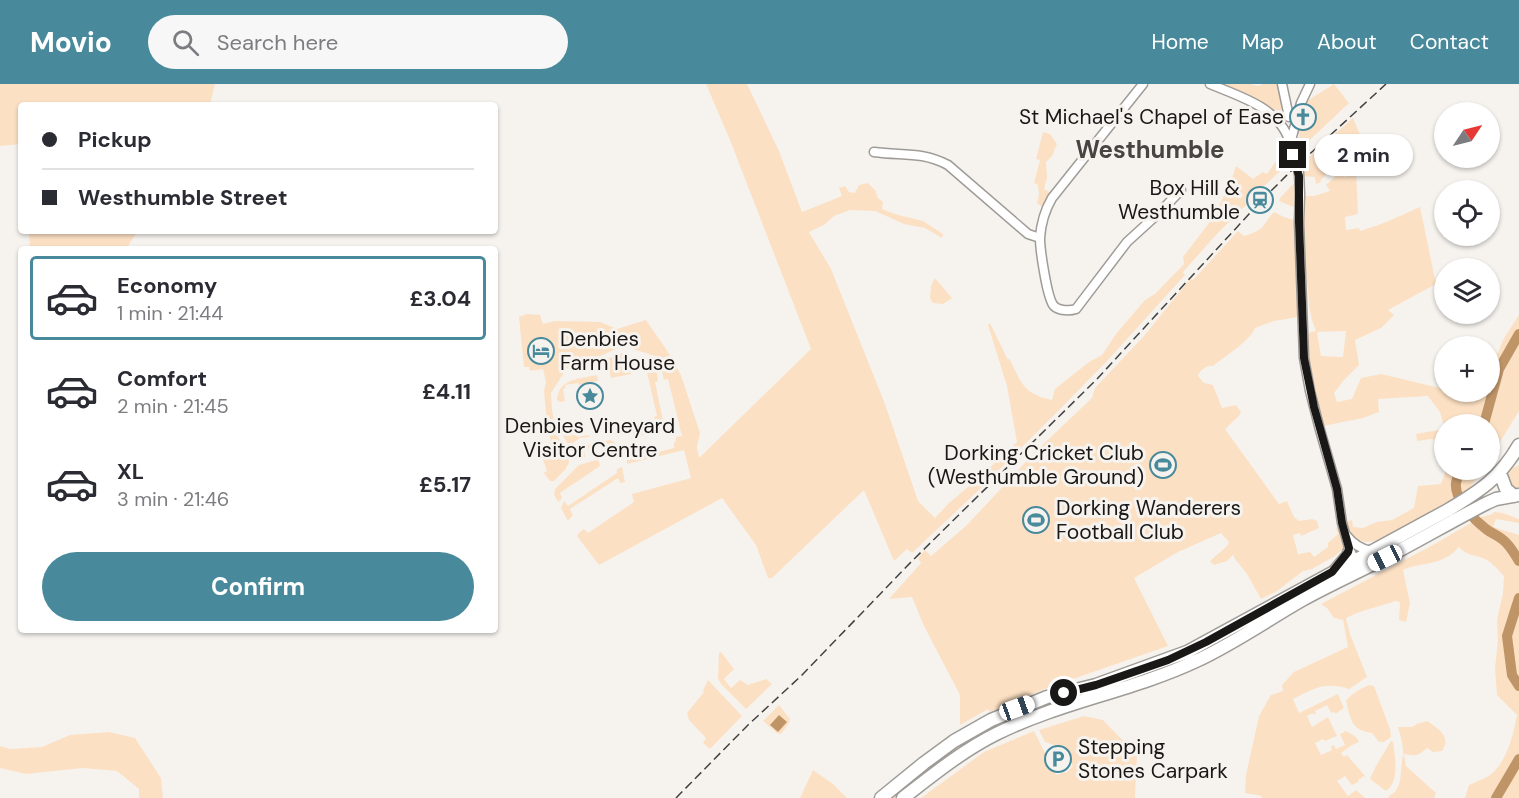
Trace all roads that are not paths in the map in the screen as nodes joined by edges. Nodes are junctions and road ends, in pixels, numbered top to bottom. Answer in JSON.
{"nodes":[{"id":1,"x":1143,"y":84,"type":"edge"},
{"id":2,"x":1210,"y":84,"type":"edge"},
{"id":3,"x":1282,"y":84,"type":"edge"},
{"id":4,"x":1310,"y":84,"type":"edge"},
{"id":5,"x":1289,"y":141,"type":"junction"},
{"id":6,"x":874,"y":152,"type":"dead end"},
{"id":7,"x":1181,"y":190,"type":"dead end"},
{"id":8,"x":1040,"y":238,"type":"junction"},
{"id":9,"x":1519,"y":445,"type":"edge"},
{"id":10,"x":1514,"y":461,"type":"edge"},
{"id":11,"x":1500,"y":473,"type":"joint"},
{"id":12,"x":1494,"y":480,"type":"edge"},
{"id":13,"x":1517,"y":496,"type":"edge"},
{"id":14,"x":1474,"y":502,"type":"junction"},
{"id":15,"x":1451,"y":516,"type":"junction"},
{"id":16,"x":1346,"y":535,"type":"junction"},
{"id":17,"x":1349,"y":548,"type":"junction"},
{"id":18,"x":1371,"y":552,"type":"junction"},
{"id":19,"x":1355,"y":560,"type":"junction"},
{"id":20,"x":1371,"y":566,"type":"junction"},
{"id":21,"x":1332,"y":572,"type":"junction"},
{"id":22,"x":881,"y":798,"type":"edge"},
{"id":23,"x":903,"y":798,"type":"edge"}],
"edges":[{"from":1,"to":8,"type":"street"},
{"from":2,"to":5,"type":"street"},
{"from":3,"to":5,"type":"street"},
{"from":4,"to":5,"type":"street"},
{"from":5,"to":16,"type":"street","bridge":true},
{"from":6,"to":8,"type":"street"},
{"from":7,"to":8,"type":"street"},
{"from":9,"to":10,"type":"highway"},
{"from":10,"to":11,"type":"highway"},
{"from":11,"to":13,"type":"highway"},
{"from":12,"to":14,"type":"highway"},
{"from":13,"to":14,"type":"highway"},
{"from":14,"to":15,"type":"highway"},
{"from":15,"to":18,"type":"highway"},
{"from":15,"to":20,"type":"highway"},
{"from":16,"to":17,"type":"street"},
{"from":16,"to":18,"type":"street"},
{"from":17,"to":19,"type":"street"},
{"from":17,"to":21,"type":"street"},
{"from":18,"to":19,"type":"highway"},
{"from":19,"to":20,"type":"street"},
{"from":19,"to":21,"type":"highway"},
{"from":20,"to":23,"type":"highway"},
{"from":21,"to":22,"type":"highway"}]}
